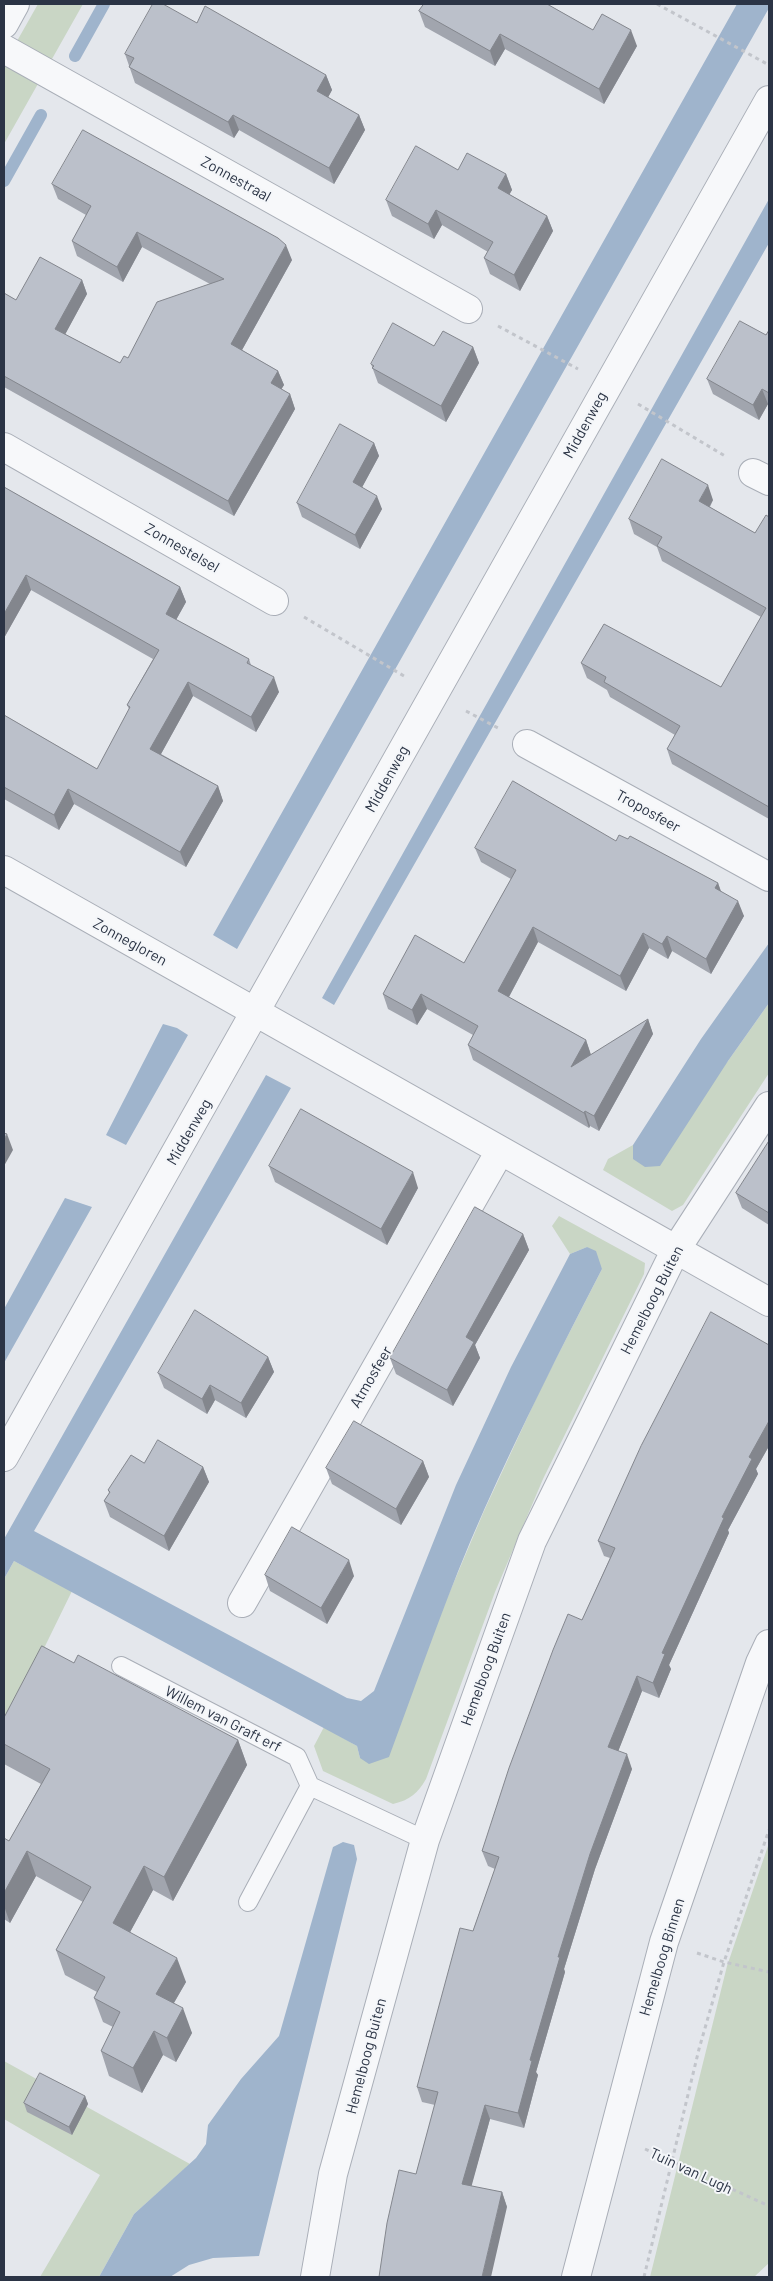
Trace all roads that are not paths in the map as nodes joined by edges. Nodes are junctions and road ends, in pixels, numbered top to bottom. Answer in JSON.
{"nodes":[{"id":1,"x":15,"y":4,"type":"edge"},
{"id":2,"x":4,"y":24,"type":"edge"},
{"id":3,"x":4,"y":49,"type":"edge"},
{"id":4,"x":769,"y":100,"type":"edge"},
{"id":5,"x":468,"y":309,"type":"dead end"},
{"id":6,"x":4,"y":447,"type":"edge"},
{"id":7,"x":274,"y":601,"type":"road end"},
{"id":8,"x":527,"y":744,"type":"dead end"},
{"id":9,"x":4,"y":870,"type":"edge"},
{"id":10,"x":769,"y":877,"type":"edge"},
{"id":11,"x":257,"y":1013,"type":"junction"},
{"id":12,"x":769,"y":1106,"type":"edge"},
{"id":13,"x":500,"y":1151,"type":"junction"},
{"id":14,"x":675,"y":1251,"type":"junction"},
{"id":15,"x":769,"y":1302,"type":"edge"},
{"id":16,"x":4,"y":1457,"type":"edge"},
{"id":17,"x":242,"y":1603,"type":"dead end"},
{"id":18,"x":769,"y":1644,"type":"edge"},
{"id":19,"x":121,"y":1666,"type":"dead end"},
{"id":20,"x":310,"y":1786,"type":"junction"},
{"id":21,"x":425,"y":1840,"type":"junction"},
{"id":22,"x":248,"y":1902,"type":"dead end"},
{"id":23,"x":315,"y":2277,"type":"edge"},
{"id":24,"x":576,"y":2277,"type":"edge"}],
"edges":[{"from":1,"to":2,"type":"street"},
{"from":3,"to":5,"type":"street","name":"Zonnestraal"},
{"from":4,"to":11,"type":"street","name":"Middenweg"},
{"from":6,"to":7,"type":"street","name":"Zonnestelsel"},
{"from":8,"to":10,"type":"street","name":"Troposfeer"},
{"from":9,"to":11,"type":"street","name":"Zonnegloren"},
{"from":11,"to":13,"type":"street"},
{"from":11,"to":16,"type":"street","name":"Middenweg"},
{"from":12,"to":14,"type":"street","name":"Hemelboog Buiten"},
{"from":13,"to":14,"type":"street"},
{"from":13,"to":17,"type":"street","name":"Atmosfeer"},
{"from":14,"to":15,"type":"street"},
{"from":14,"to":21,"type":"street","name":"Hemelboog Buiten"},
{"from":18,"to":24,"type":"street","name":"Hemelboog Binnen"},
{"from":19,"to":20,"type":"lane","name":"Willem van Graft erf"},
{"from":20,"to":21,"type":"lane"},
{"from":20,"to":22,"type":"lane"},
{"from":21,"to":23,"type":"street","name":"Hemelboog Buiten"}]}
